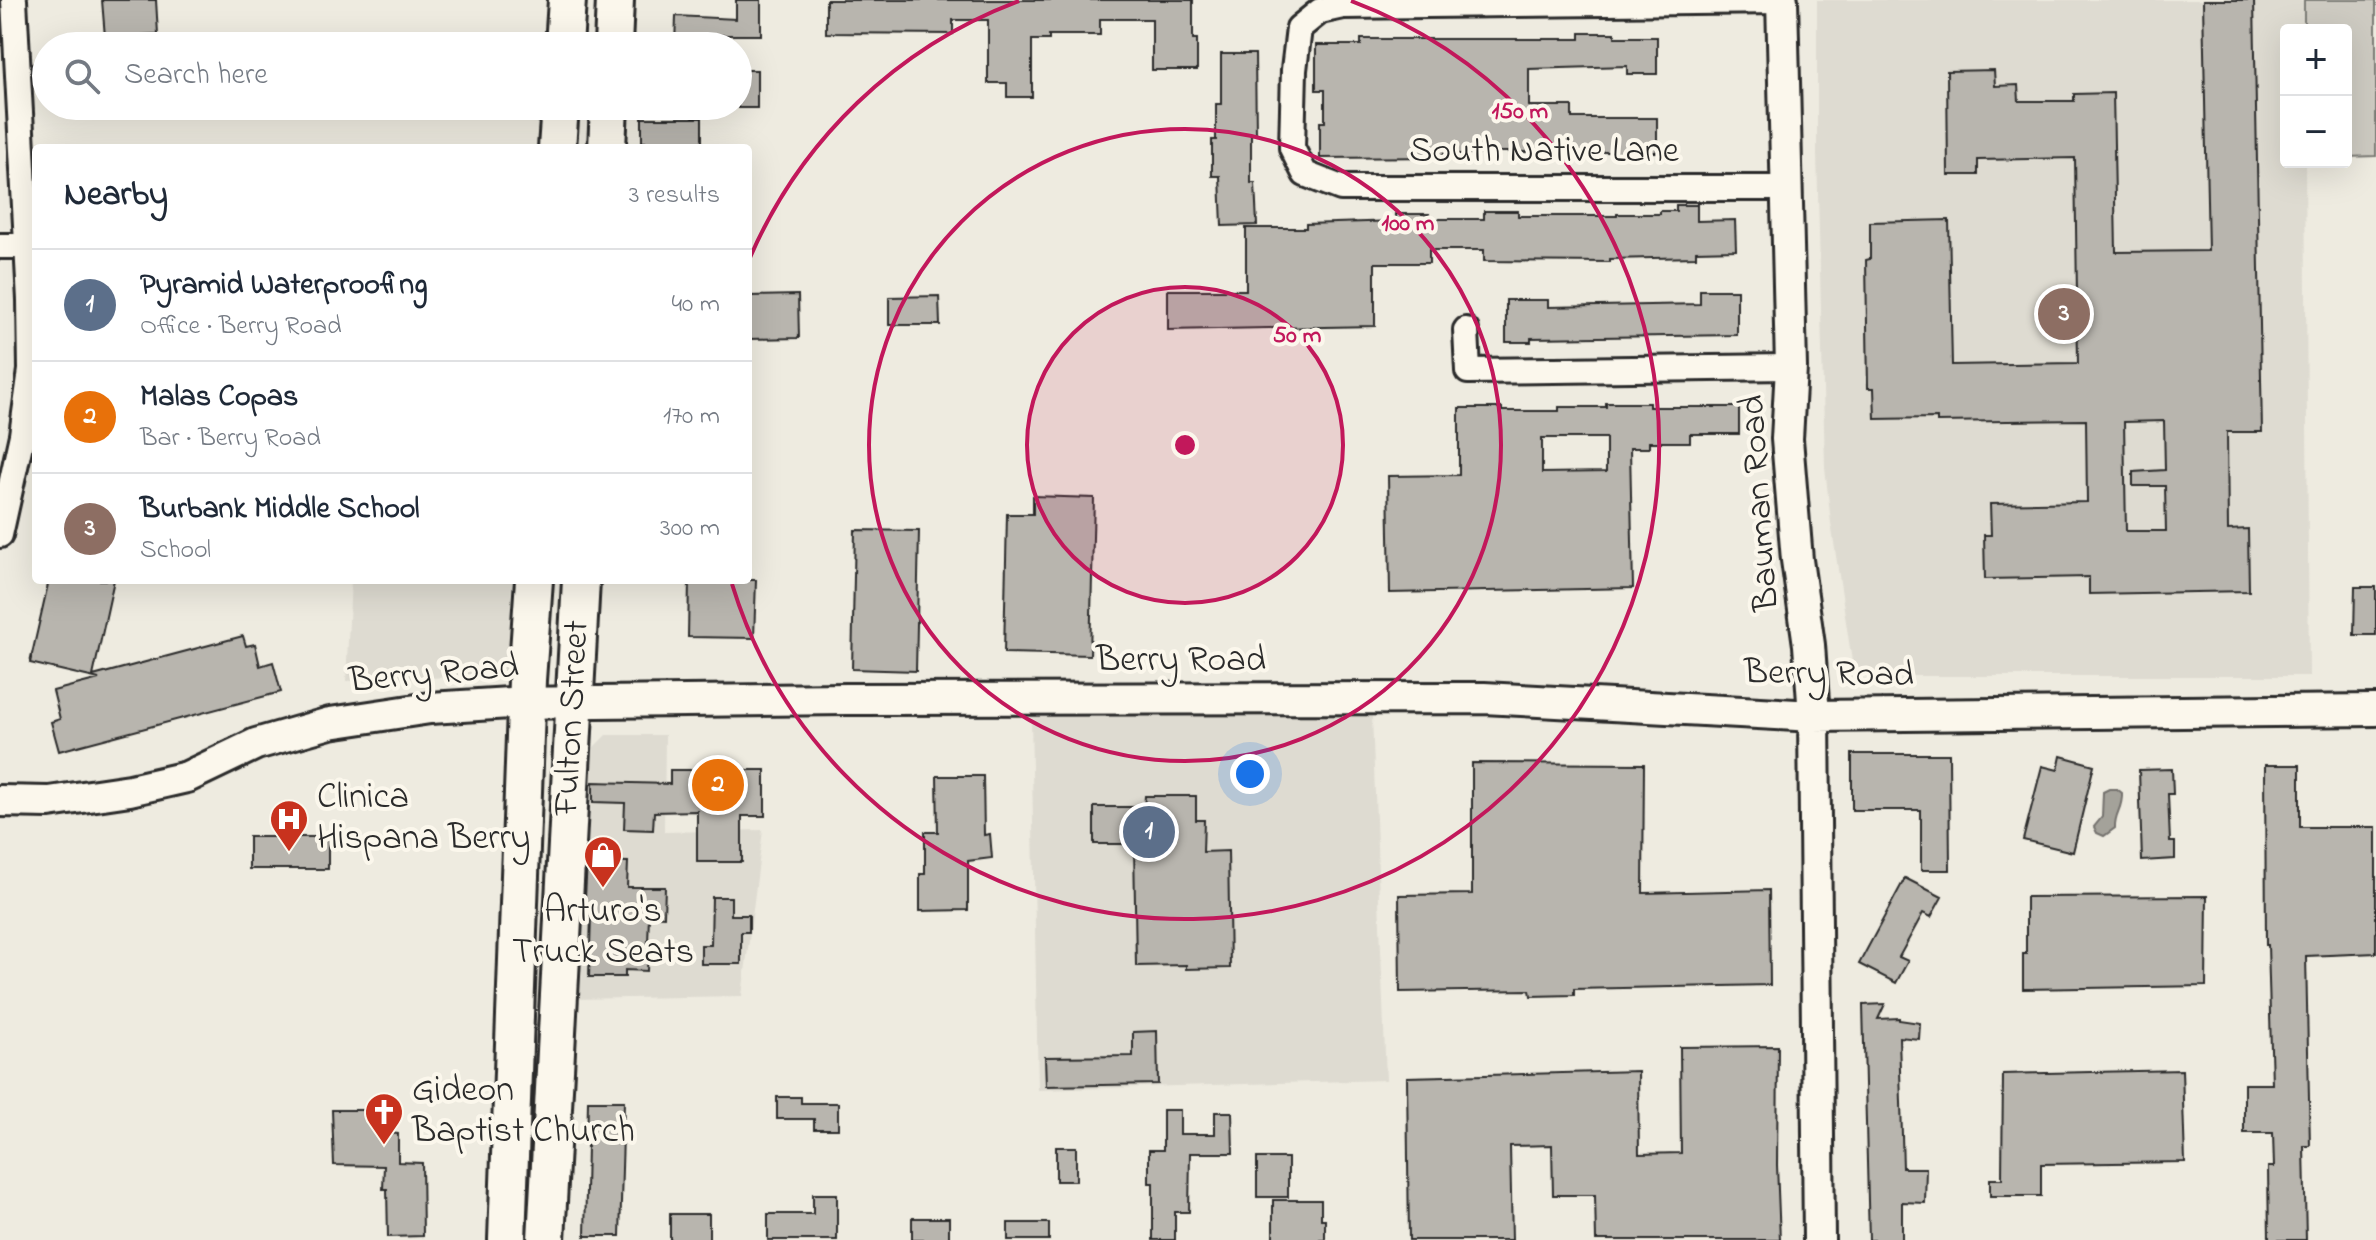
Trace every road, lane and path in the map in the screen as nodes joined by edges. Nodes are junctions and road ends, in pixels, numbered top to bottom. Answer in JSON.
{"nodes":[{"id":1,"x":14,"y":0,"type":"edge"},
{"id":2,"x":567,"y":0,"type":"edge"},
{"id":3,"x":615,"y":0,"type":"edge"},
{"id":4,"x":1782,"y":0,"type":"edge"},
{"id":5,"x":565,"y":32,"type":"edge"},
{"id":6,"x":614,"y":32,"type":"edge"},
{"id":7,"x":559,"y":120,"type":"edge"},
{"id":8,"x":608,"y":120,"type":"edge"},
{"id":9,"x":557,"y":144,"type":"edge"},
{"id":10,"x":607,"y":144,"type":"edge"},
{"id":11,"x":1786,"y":188,"type":"junction"},
{"id":12,"x":0,"y":246,"type":"edge"},
{"id":13,"x":26,"y":246,"type":"junction"},
{"id":14,"x":1466,"y":330,"type":"dead end"},
{"id":15,"x":1791,"y":367,"type":"junction"},
{"id":16,"x":1,"y":525,"type":"edge"},
{"id":17,"x":534,"y":584,"type":"edge"},
{"id":18,"x":581,"y":584,"type":"edge"},
{"id":19,"x":527,"y":703,"type":"junction"},
{"id":20,"x":574,"y":703,"type":"junction"},
{"id":21,"x":2376,"y":710,"type":"edge"},
{"id":22,"x":1814,"y":716,"type":"junction"},
{"id":23,"x":0,"y":801,"type":"edge"},
{"id":24,"x":507,"y":1240,"type":"edge"},
{"id":25,"x":546,"y":1240,"type":"edge"},
{"id":26,"x":1819,"y":1240,"type":"edge"}],
"edges":[{"from":1,"to":13,"type":"street"},
{"from":2,"to":5,"type":"main road"},
{"from":3,"to":6,"type":"main road"},
{"from":4,"to":11,"type":"street","name":"Bauman Road"},
{"from":4,"to":11,"type":"street","name":"South Native Lane"},
{"from":7,"to":9,"type":"main road"},
{"from":8,"to":10,"type":"main road"},
{"from":11,"to":15,"type":"street","name":"Bauman Road"},
{"from":12,"to":13,"type":"street"},
{"from":13,"to":16,"type":"street"},
{"from":14,"to":15,"type":"street"},
{"from":15,"to":22,"type":"street","name":"Bauman Road"},
{"from":17,"to":19,"type":"main road","name":"Fulton Street"},
{"from":18,"to":20,"type":"main road","name":"Fulton Street"},
{"from":19,"to":20,"type":"street","name":"Berry Road"},
{"from":19,"to":23,"type":"street","name":"Berry Road"},
{"from":19,"to":24,"type":"main road","name":"Fulton Street"},
{"from":20,"to":22,"type":"street","name":"Berry Road"},
{"from":20,"to":25,"type":"main road","name":"Fulton Street"},
{"from":21,"to":22,"type":"street","name":"Berry Road"},
{"from":22,"to":26,"type":"street","name":"Bauman Road"}]}
